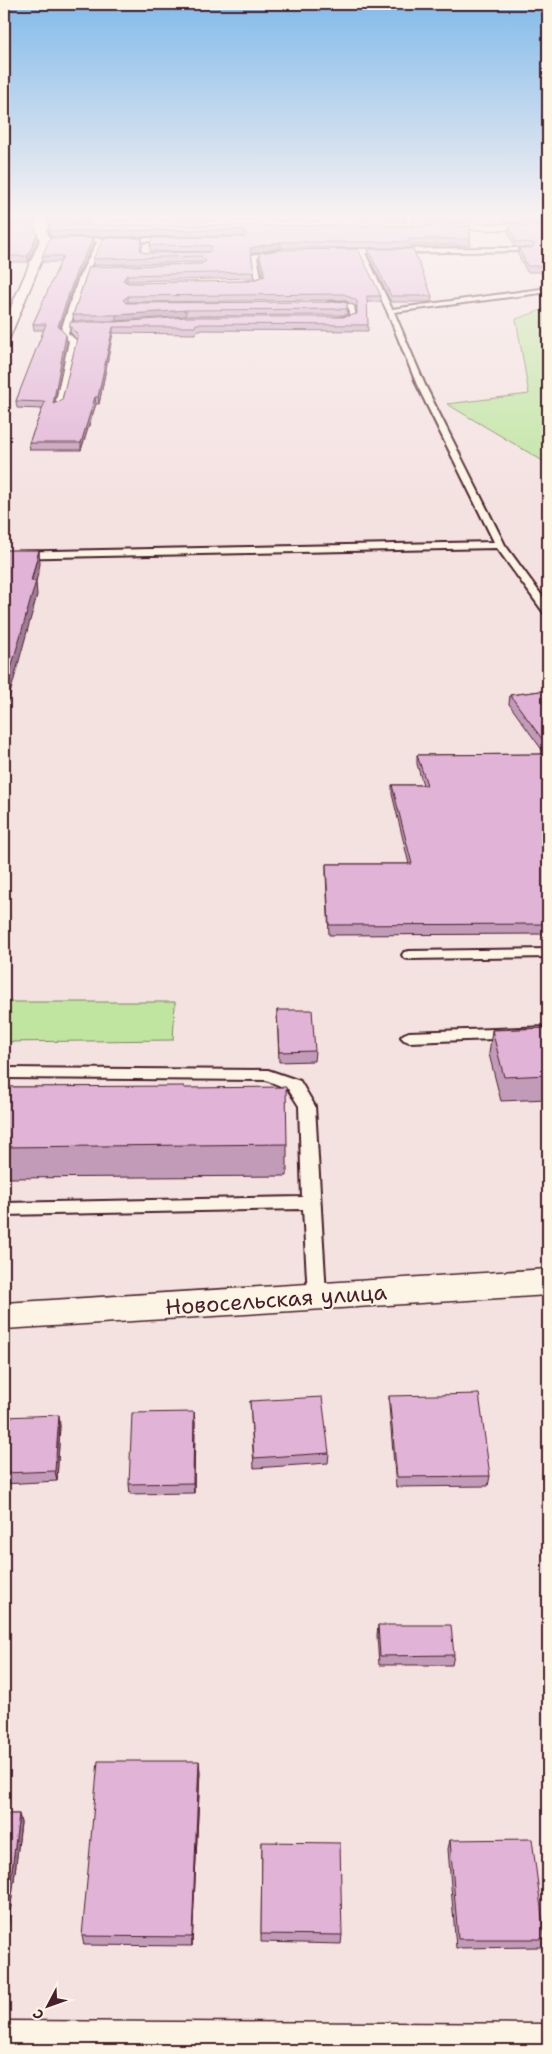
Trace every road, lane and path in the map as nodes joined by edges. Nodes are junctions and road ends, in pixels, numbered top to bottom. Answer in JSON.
{"nodes":[{"id":1,"x":390,"y":311,"type":"edge"},
{"id":2,"x":16,"y":312,"type":"edge"},
{"id":3,"x":71,"y":312,"type":"edge"},
{"id":4,"x":352,"y":312,"type":"edge"},
{"id":5,"x":324,"y":320,"type":"edge"},
{"id":6,"x":67,"y":325,"type":"junction"},
{"id":7,"x":77,"y":325,"type":"edge"},
{"id":8,"x":4,"y":337,"type":"edge"},
{"id":9,"x":57,"y":407,"type":"edge"},
{"id":10,"x":500,"y":545,"type":"junction"},
{"id":11,"x":4,"y":555,"type":"edge"},
{"id":12,"x":548,"y":611,"type":"edge"},
{"id":13,"x":548,"y":953,"type":"edge"},
{"id":14,"x":410,"y":955,"type":"dead end"},
{"id":15,"x":548,"y":1032,"type":"edge"},
{"id":16,"x":409,"y":1037,"type":"dead end"},
{"id":17,"x":4,"y":1073,"type":"edge"},
{"id":18,"x":311,"y":1203,"type":"junction"},
{"id":19,"x":4,"y":1209,"type":"edge"},
{"id":20,"x":548,"y":1282,"type":"edge"},
{"id":21,"x":317,"y":1296,"type":"junction"},
{"id":22,"x":4,"y":1316,"type":"edge"},
{"id":23,"x":4,"y":2044,"type":"edge"},
{"id":24,"x":548,"y":2048,"type":"edge"}],
"edges":[{"from":1,"to":10,"type":"lane"},
{"from":2,"to":8,"type":"street"},
{"from":3,"to":6,"type":"lane"},
{"from":4,"to":5,"type":"lane"},
{"from":6,"to":7,"type":"lane"},
{"from":6,"to":9,"type":"lane"},
{"from":10,"to":11,"type":"lane"},
{"from":10,"to":12,"type":"lane"},
{"from":13,"to":14,"type":"lane"},
{"from":15,"to":16,"type":"lane"},
{"from":17,"to":18,"type":"lane"},
{"from":18,"to":19,"type":"lane"},
{"from":18,"to":21,"type":"lane"},
{"from":20,"to":21,"type":"street","name":"Новосельская улица"},
{"from":21,"to":22,"type":"street","name":"Новосельская улица"},
{"from":23,"to":24,"type":"street"}]}
